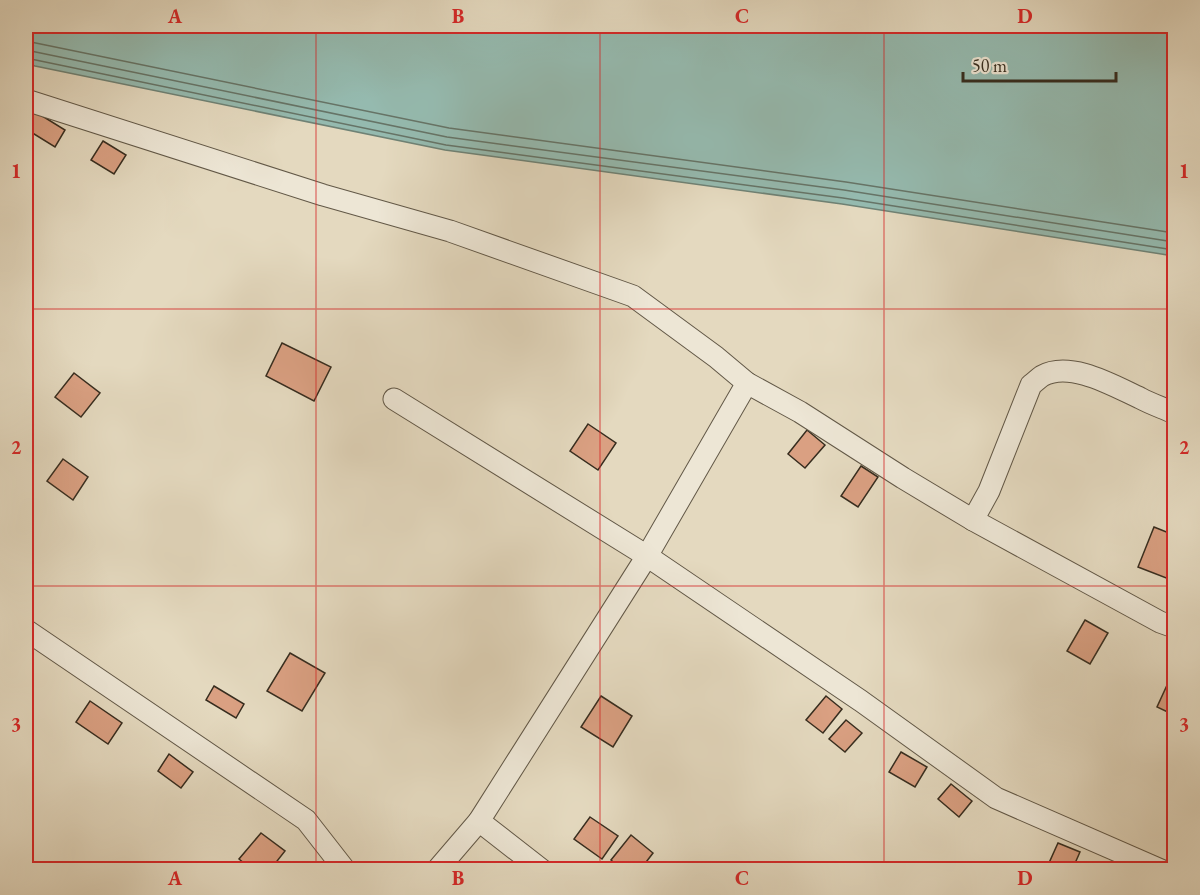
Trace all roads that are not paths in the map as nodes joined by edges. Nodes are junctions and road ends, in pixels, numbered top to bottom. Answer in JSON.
{"nodes":[{"id":1,"x":26,"y":100,"type":"edge"},
{"id":2,"x":747,"y":383,"type":"junction"},
{"id":3,"x":394,"y":399,"type":"dead end"},
{"id":4,"x":1174,"y":413,"type":"edge"},
{"id":5,"x":973,"y":520,"type":"junction"},
{"id":6,"x":647,"y":556,"type":"junction"},
{"id":7,"x":1174,"y":627,"type":"edge"},
{"id":8,"x":26,"y":630,"type":"edge"},
{"id":9,"x":479,"y":821,"type":"junction"},
{"id":10,"x":345,"y":870,"type":"edge"},
{"id":11,"x":436,"y":870,"type":"edge"},
{"id":12,"x":542,"y":870,"type":"edge"},
{"id":13,"x":1161,"y":870,"type":"edge"}],
"edges":[{"from":1,"to":2,"type":"street"},
{"from":2,"to":5,"type":"street"},
{"from":2,"to":6,"type":"street"},
{"from":3,"to":6,"type":"street"},
{"from":4,"to":5,"type":"street"},
{"from":5,"to":7,"type":"street"},
{"from":6,"to":9,"type":"street"},
{"from":6,"to":13,"type":"street"},
{"from":8,"to":10,"type":"street"},
{"from":9,"to":11,"type":"street"},
{"from":9,"to":12,"type":"street"}]}
